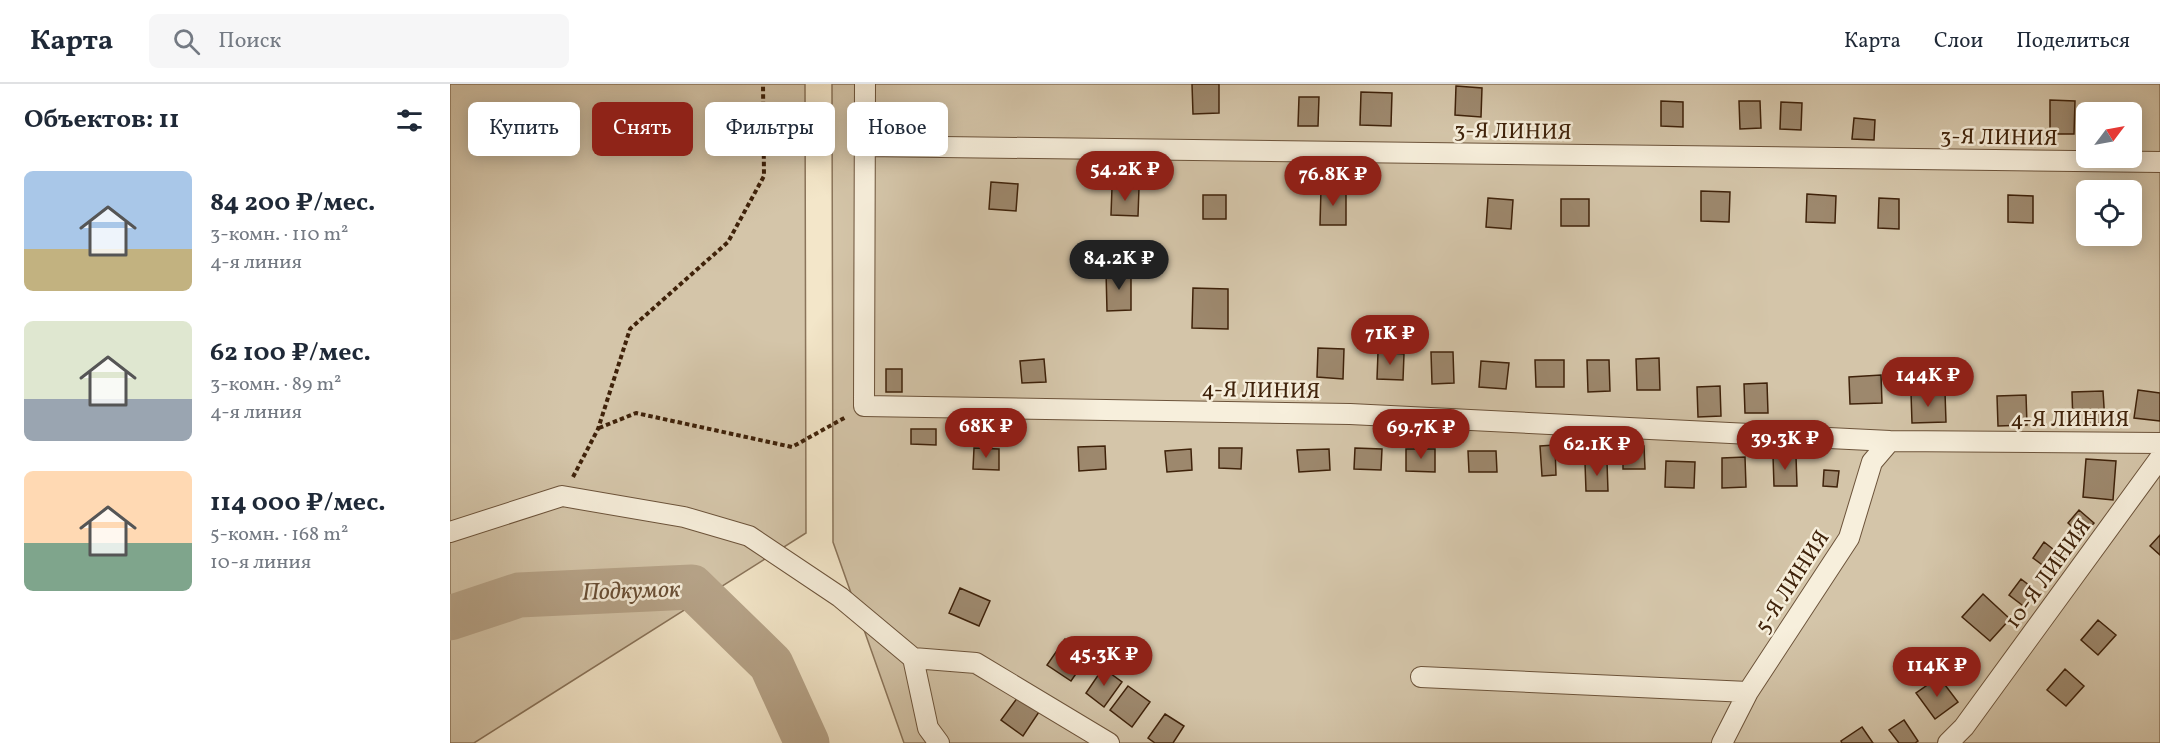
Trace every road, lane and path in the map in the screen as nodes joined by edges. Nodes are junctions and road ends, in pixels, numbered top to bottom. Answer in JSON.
{"nodes":[{"id":1,"x":763,"y":84,"type":"edge"},
{"id":2,"x":865,"y":84,"type":"edge"},
{"id":3,"x":865,"y":102,"type":"edge"},
{"id":4,"x":948,"y":147,"type":"edge"},
{"id":5,"x":865,"y":156,"type":"edge"},
{"id":6,"x":2160,"y":162,"type":"edge"},
{"id":7,"x":864,"y":406,"type":"junction"},
{"id":8,"x":598,"y":429,"type":"junction"},
{"id":9,"x":1890,"y":441,"type":"junction"},
{"id":10,"x":2160,"y":443,"type":"edge"},
{"id":11,"x":2160,"y":458,"type":"edge"},
{"id":12,"x":562,"y":496,"type":"junction"},
{"id":13,"x":450,"y":532,"type":"edge"},
{"id":14,"x":913,"y":658,"type":"junction"},
{"id":15,"x":1421,"y":677,"type":"dead end"},
{"id":16,"x":1748,"y":692,"type":"junction"},
{"id":17,"x":939,"y":743,"type":"edge"},
{"id":18,"x":1109,"y":743,"type":"edge"},
{"id":19,"x":1722,"y":743,"type":"edge"},
{"id":20,"x":1948,"y":743,"type":"edge"}],
"edges":[{"from":1,"to":8,"type":"path"},
{"from":2,"to":3,"type":"street"},
{"from":4,"to":6,"type":"street","name":"3-Я ЛИНИЯ"},
{"from":5,"to":7,"type":"street"},
{"from":7,"to":8,"type":"path"},
{"from":7,"to":9,"type":"street","name":"4-Я ЛИНИЯ"},
{"from":8,"to":12,"type":"path"},
{"from":9,"to":10,"type":"street","name":"4-Я ЛИНИЯ"},
{"from":9,"to":16,"type":"street","name":"5-Я ЛИНИЯ"},
{"from":11,"to":20,"type":"street","name":"10-Я ЛИНИЯ"},
{"from":12,"to":13,"type":"street"},
{"from":12,"to":14,"type":"street"},
{"from":14,"to":17,"type":"street"},
{"from":14,"to":18,"type":"street"},
{"from":15,"to":16,"type":"street"},
{"from":16,"to":19,"type":"street","name":"5-Я ЛИНИЯ"}]}
